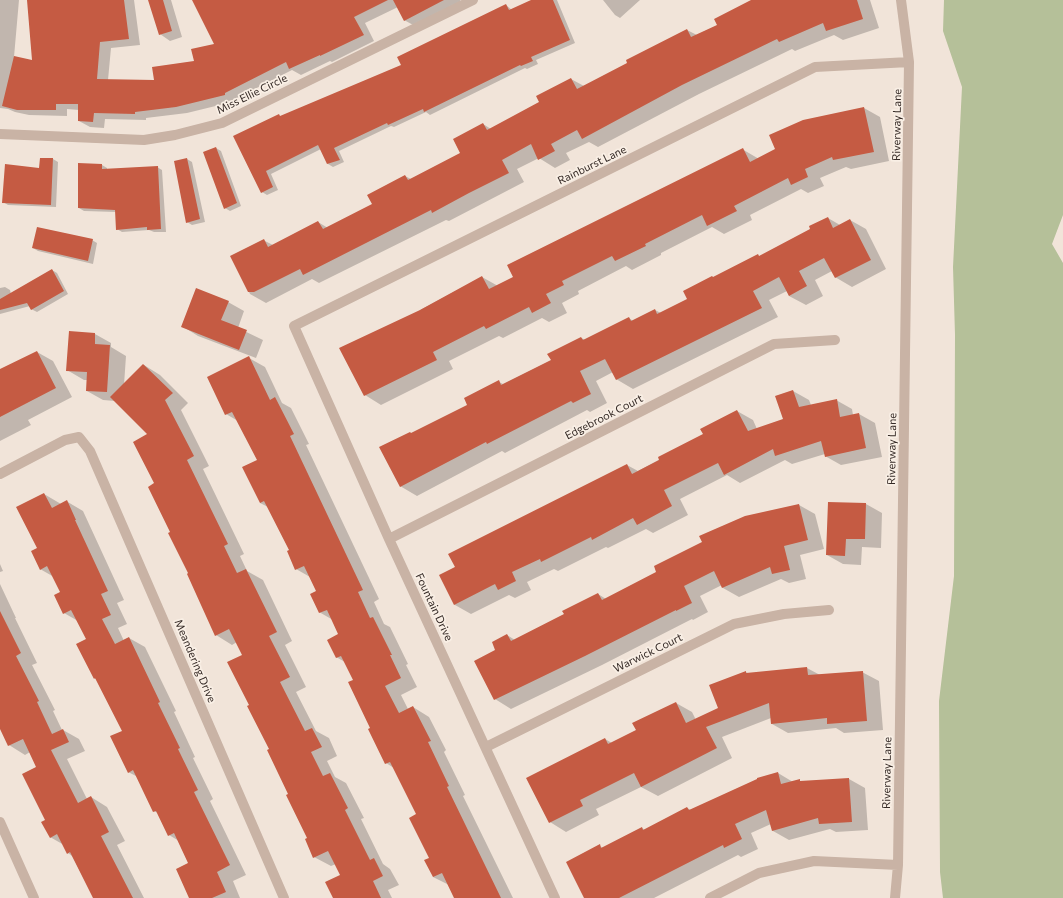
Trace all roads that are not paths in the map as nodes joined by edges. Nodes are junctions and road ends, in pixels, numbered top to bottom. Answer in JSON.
{"nodes":[{"id":1,"x":473,"y":0,"type":"edge"},
{"id":2,"x":901,"y":0,"type":"edge"},
{"id":3,"x":909,"y":62,"type":"junction"},
{"id":4,"x":0,"y":134,"type":"edge"},
{"id":5,"x":294,"y":326,"type":"joint"},
{"id":6,"x":835,"y":340,"type":"dead end"},
{"id":7,"x":0,"y":474,"type":"edge"},
{"id":8,"x":389,"y":539,"type":"junction"},
{"id":9,"x":829,"y":610,"type":"dead end"},
{"id":10,"x":486,"y":747,"type":"junction"},
{"id":11,"x":0,"y":822,"type":"edge"},
{"id":12,"x":898,"y":865,"type":"junction"},
{"id":13,"x":34,"y":898,"type":"edge"},
{"id":14,"x":284,"y":898,"type":"edge"},
{"id":15,"x":555,"y":898,"type":"edge"},
{"id":16,"x":710,"y":898,"type":"edge"},
{"id":17,"x":895,"y":898,"type":"edge"}],
"edges":[{"from":1,"to":4,"type":"street","name":"Miss Ellie Circle"},
{"from":2,"to":3,"type":"street","name":"Riverway Lane"},
{"from":3,"to":5,"type":"street","name":"Rainburst Lane"},
{"from":3,"to":12,"type":"street","name":"Riverway Lane"},
{"from":5,"to":8,"type":"street","name":"Fountain Drive"},
{"from":6,"to":8,"type":"street","name":"Edgebrook Court"},
{"from":7,"to":14,"type":"street","name":"Meandering Drive"},
{"from":8,"to":10,"type":"street","name":"Fountain Drive"},
{"from":9,"to":10,"type":"street","name":"Warwick Court"},
{"from":10,"to":15,"type":"street","name":"Fountain Drive"},
{"from":11,"to":13,"type":"street"},
{"from":12,"to":16,"type":"street"},
{"from":12,"to":17,"type":"street","name":"Riverway Lane"}]}
